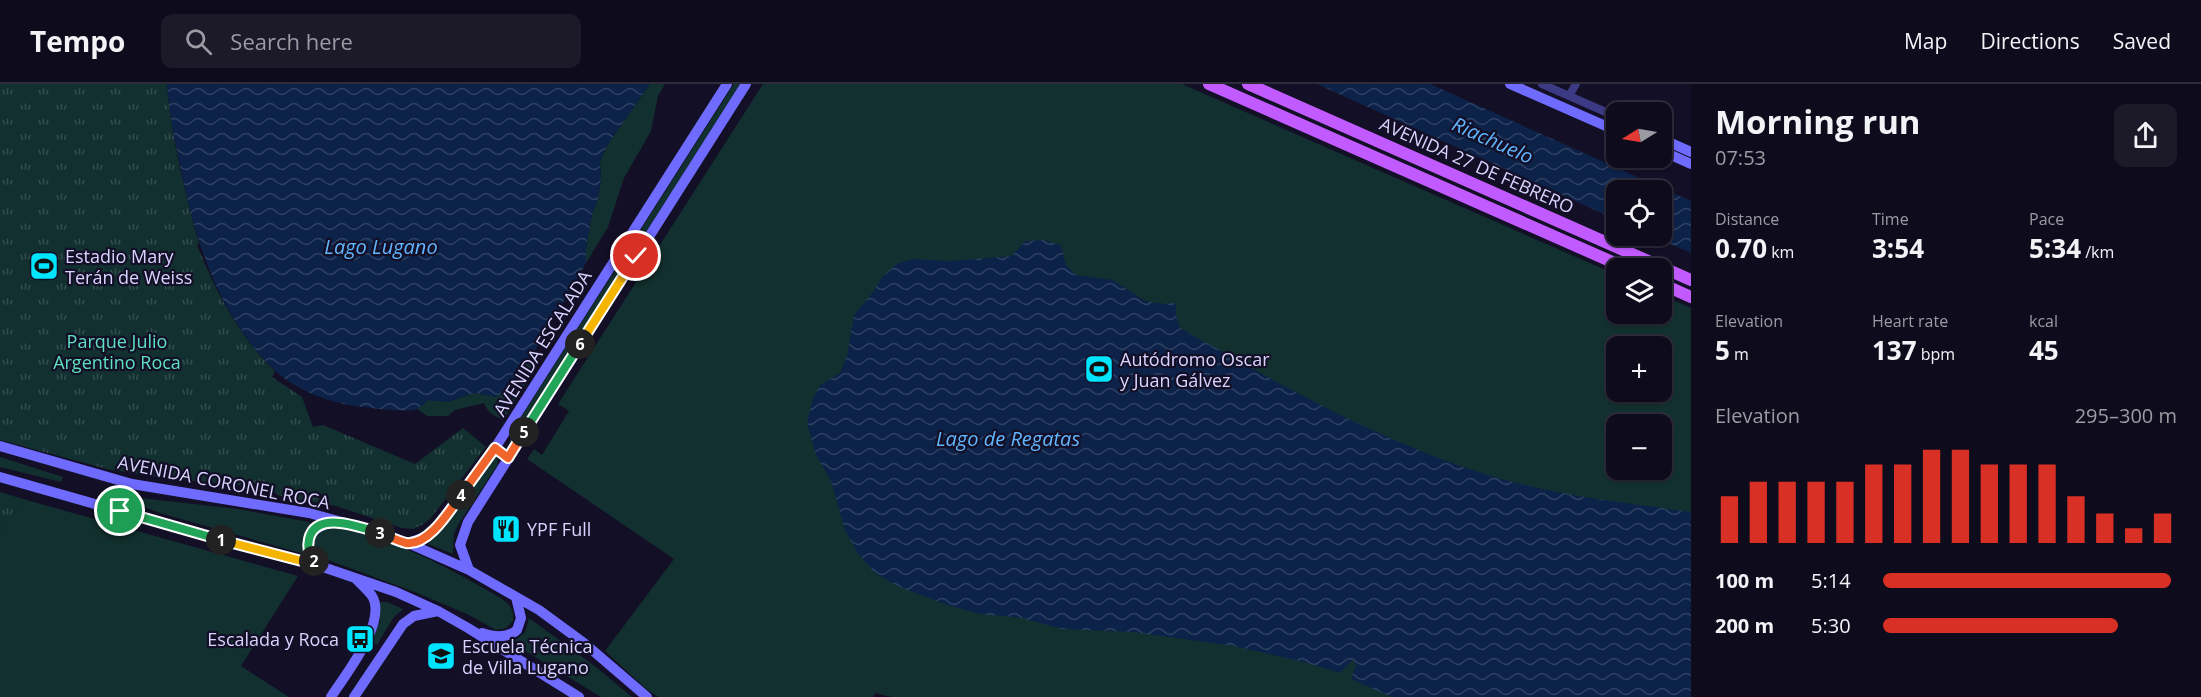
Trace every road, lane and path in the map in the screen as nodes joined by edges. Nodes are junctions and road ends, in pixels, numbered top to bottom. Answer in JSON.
{"nodes":[{"id":1,"x":727,"y":84,"type":"edge"},
{"id":2,"x":746,"y":84,"type":"edge"},
{"id":3,"x":1209,"y":84,"type":"edge"},
{"id":4,"x":1248,"y":84,"type":"edge"},
{"id":5,"x":1510,"y":84,"type":"edge"},
{"id":6,"x":1576,"y":84,"type":"edge"},
{"id":7,"x":1544,"y":85,"type":"edge"},
{"id":8,"x":1569,"y":96,"type":"junction"},
{"id":9,"x":1606,"y":112,"type":"edge"},
{"id":10,"x":1606,"y":125,"type":"edge"},
{"id":11,"x":1672,"y":142,"type":"edge"},
{"id":12,"x":1689,"y":148,"type":"edge"},
{"id":13,"x":1672,"y":155,"type":"edge"},
{"id":14,"x":1691,"y":164,"type":"edge"},
{"id":15,"x":1606,"y":259,"type":"edge"},
{"id":16,"x":1691,"y":280,"type":"edge"},
{"id":17,"x":1672,"y":288,"type":"edge"},
{"id":18,"x":1691,"y":297,"type":"edge"},
{"id":19,"x":0,"y":446,"type":"edge"},
{"id":20,"x":495,"y":448,"type":"junction"},
{"id":21,"x":508,"y":458,"type":"junction"},
{"id":22,"x":0,"y":477,"type":"edge"},
{"id":23,"x":338,"y":521,"type":"junction"},
{"id":24,"x":408,"y":543,"type":"junction"},
{"id":25,"x":317,"y":565,"type":"junction"},
{"id":26,"x":469,"y":570,"type":"junction"},
{"id":27,"x":353,"y":577,"type":"junction"},
{"id":28,"x":516,"y":597,"type":"junction"},
{"id":29,"x":438,"y":611,"type":"junction"},
{"id":30,"x":468,"y":628,"type":"junction"},
{"id":31,"x":364,"y":646,"type":"junction"},
{"id":32,"x":356,"y":693,"type":"edge"},
{"id":33,"x":331,"y":697,"type":"edge"},
{"id":34,"x":348,"y":697,"type":"edge"},
{"id":35,"x":579,"y":697,"type":"edge"},
{"id":36,"x":646,"y":697,"type":"edge"}],
"edges":[{"from":1,"to":20,"type":"main road","name":"AVENIDA ESCALADA"},
{"from":2,"to":21,"type":"main road","name":"AVENIDA ESCALADA"},
{"from":3,"to":15,"type":"main road","name":"AVENIDA 27 DE FEBRERO"},
{"from":4,"to":16,"type":"main road","name":"AVENIDA 27 DE FEBRERO"},
{"from":5,"to":10,"type":"main road"},
{"from":6,"to":8,"type":"street"},
{"from":7,"to":8,"type":"street"},
{"from":8,"to":9,"type":"street"},
{"from":11,"to":12,"type":"main road"},
{"from":13,"to":14,"type":"main road"},
{"from":17,"to":18,"type":"main road"},
{"from":19,"to":23,"type":"main road","name":"AVENIDA CORONEL ROCA"},
{"from":20,"to":21,"type":"main road"},
{"from":20,"to":24,"type":"main road","name":"AVENIDA ESCALADA"},
{"from":21,"to":26,"type":"main road","name":"AVENIDA ESCALADA"},
{"from":22,"to":25,"type":"main road"},
{"from":23,"to":24,"type":"main road","name":"AVENIDA CORONEL ROCA"},
{"from":23,"to":25,"type":"main road"},
{"from":24,"to":26,"type":"main road","name":"AVENIDA CORONEL ROCA"},
{"from":25,"to":27,"type":"main road"},
{"from":26,"to":28,"type":"main road","name":"AVENIDA CORONEL ROCA"},
{"from":27,"to":29,"type":"main road"},
{"from":27,"to":31,"type":"main road"},
{"from":28,"to":30,"type":"main road"},
{"from":28,"to":36,"type":"main road","name":"AVENIDA CORONEL ROCA"},
{"from":29,"to":30,"type":"main road"},
{"from":29,"to":32,"type":"main road"},
{"from":30,"to":35,"type":"main road"},
{"from":31,"to":32,"type":"main road"},
{"from":31,"to":33,"type":"main road"},
{"from":31,"to":34,"type":"main road"}]}
